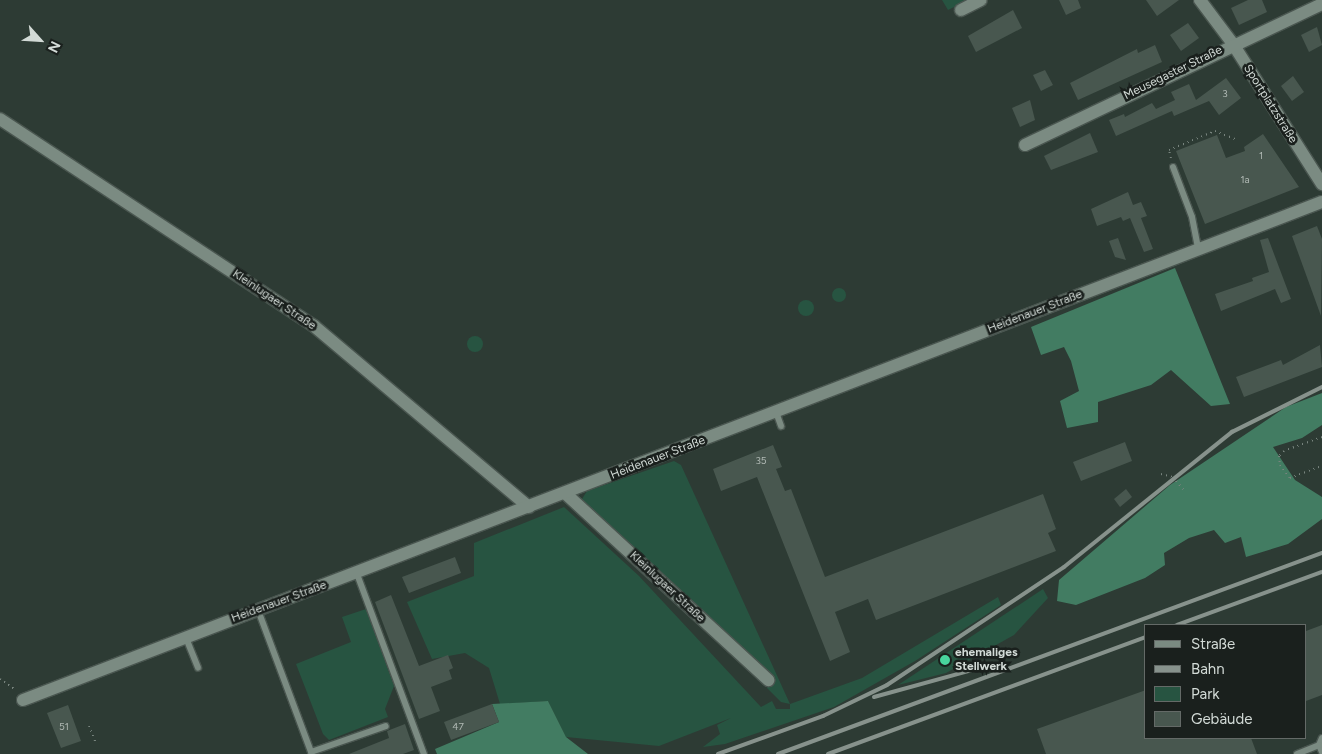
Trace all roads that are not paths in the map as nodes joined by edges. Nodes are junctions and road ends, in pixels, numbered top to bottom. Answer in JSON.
{"nodes":[{"id":1,"x":981,"y":0,"type":"edge"},
{"id":2,"x":1200,"y":0,"type":"edge"},
{"id":3,"x":1322,"y":4,"type":"edge"},
{"id":4,"x":961,"y":10,"type":"dead end"},
{"id":5,"x":1233,"y":44,"type":"junction"},
{"id":6,"x":0,"y":119,"type":"edge"},
{"id":7,"x":1025,"y":145,"type":"dead end"},
{"id":8,"x":1174,"y":168,"type":"road end"},
{"id":9,"x":1322,"y":184,"type":"edge"},
{"id":10,"x":1322,"y":202,"type":"edge"},
{"id":11,"x":1198,"y":249,"type":"junction"},
{"id":12,"x":776,"y":412,"type":"junction"},
{"id":13,"x":781,"y":426,"type":"dead end"},
{"id":14,"x":566,"y":494,"type":"junction"},
{"id":15,"x":529,"y":507,"type":"junction"},
{"id":16,"x":357,"y":574,"type":"junction"},
{"id":17,"x":258,"y":610,"type":"junction"},
{"id":18,"x":186,"y":638,"type":"junction"},
{"id":19,"x":198,"y":668,"type":"dead end"},
{"id":20,"x":768,"y":680,"type":"dead end"},
{"id":21,"x":23,"y":700,"type":"road end"},
{"id":22,"x":386,"y":726,"type":"dead end"},
{"id":23,"x":1320,"y":741,"type":"edge"},
{"id":24,"x":1322,"y":752,"type":"edge"},
{"id":25,"x":424,"y":754,"type":"edge"},
{"id":26,"x":1296,"y":754,"type":"edge"}],
"edges":[{"from":1,"to":4,"type":"street"},
{"from":2,"to":5,"type":"street","name":"Sportplatzstraße"},
{"from":3,"to":5,"type":"street","name":"Meusegaster Straße"},
{"from":5,"to":7,"type":"street","name":"Meusegaster Straße"},
{"from":5,"to":9,"type":"street","name":"Sportplatzstraße"},
{"from":6,"to":15,"type":"street","name":"Kleinlugaer Straße"},
{"from":8,"to":11,"type":"lane"},
{"from":10,"to":11,"type":"street","name":"Heidenauer Straße"},
{"from":11,"to":12,"type":"street","name":"Heidenauer Straße"},
{"from":12,"to":13,"type":"lane"},
{"from":12,"to":14,"type":"street","name":"Heidenauer Straße"},
{"from":14,"to":15,"type":"street","name":"Heidenauer Straße"},
{"from":14,"to":20,"type":"street","name":"Kleinlugaer Straße"},
{"from":15,"to":16,"type":"street","name":"Heidenauer Straße"},
{"from":16,"to":17,"type":"street","name":"Heidenauer Straße"},
{"from":16,"to":25,"type":"lane"},
{"from":17,"to":18,"type":"street","name":"Heidenauer Straße"},
{"from":17,"to":22,"type":"lane"},
{"from":18,"to":19,"type":"lane"},
{"from":18,"to":21,"type":"street","name":"Heidenauer Straße"},
{"from":23,"to":24,"type":"lane"},
{"from":23,"to":26,"type":"lane"}]}
